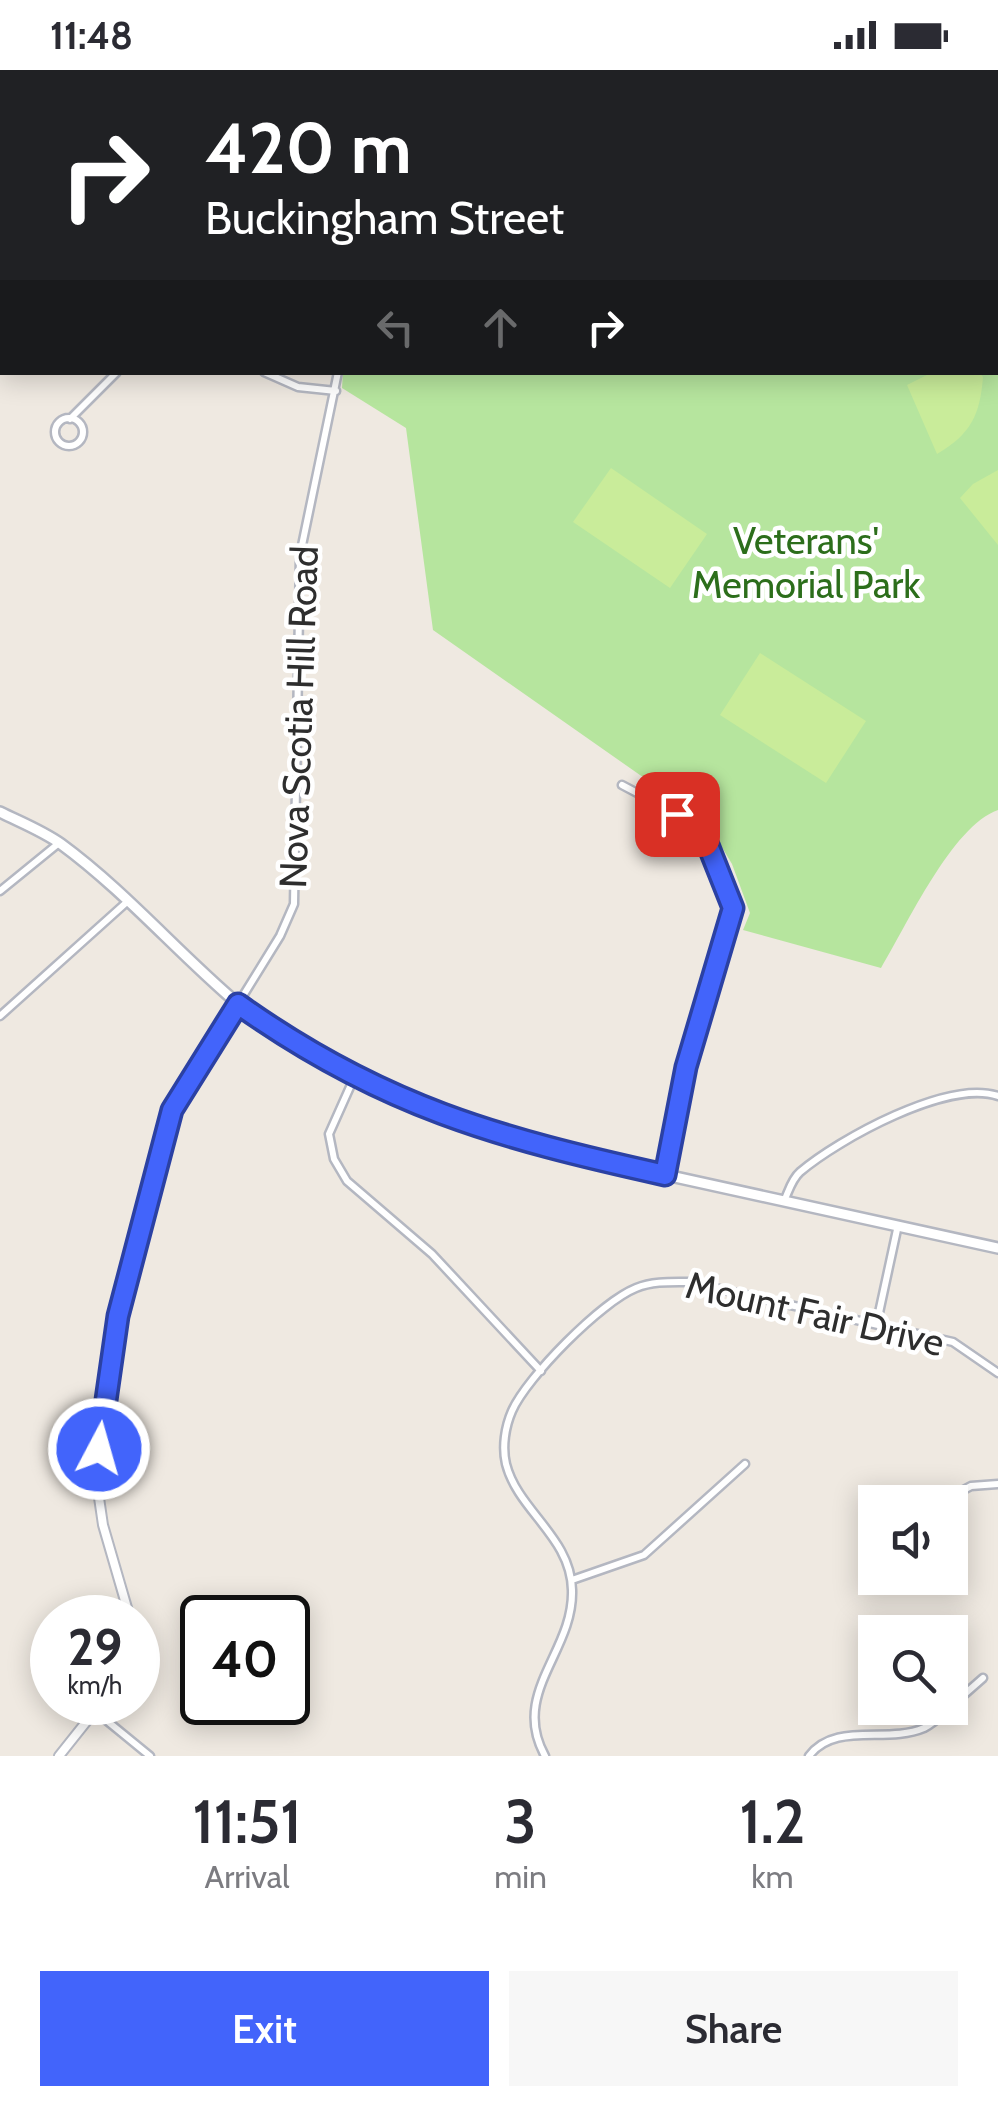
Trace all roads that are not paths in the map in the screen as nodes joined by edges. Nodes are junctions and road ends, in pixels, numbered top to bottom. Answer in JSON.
{"nodes":[{"id":1,"x":114,"y":375,"type":"edge"},
{"id":2,"x":271,"y":375,"type":"edge"},
{"id":3,"x":338,"y":375,"type":"edge"},
{"id":4,"x":336,"y":391,"type":"junction"},
{"id":5,"x":70,"y":419,"type":"junction"},
{"id":6,"x":622,"y":785,"type":"dead end"},
{"id":7,"x":0,"y":812,"type":"edge"},
{"id":8,"x":59,"y":843,"type":"junction"},
{"id":9,"x":0,"y":890,"type":"edge"},
{"id":10,"x":128,"y":901,"type":"junction"},
{"id":11,"x":238,"y":1004,"type":"junction"},
{"id":12,"x":0,"y":1016,"type":"edge"},
{"id":13,"x":354,"y":1078,"type":"junction"},
{"id":14,"x":998,"y":1096,"type":"edge"},
{"id":15,"x":665,"y":1175,"type":"junction"},
{"id":16,"x":785,"y":1199,"type":"junction"},
{"id":17,"x":898,"y":1224,"type":"junction"},
{"id":18,"x":998,"y":1248,"type":"edge"},
{"id":19,"x":877,"y":1322,"type":"junction"},
{"id":20,"x":540,"y":1372,"type":"junction"},
{"id":21,"x":998,"y":1373,"type":"edge"},
{"id":22,"x":745,"y":1464,"type":"dead end"},
{"id":23,"x":998,"y":1484,"type":"edge"},
{"id":24,"x":968,"y":1488,"type":"edge"},
{"id":25,"x":572,"y":1580,"type":"junction"},
{"id":26,"x":123,"y":1595,"type":"edge"},
{"id":27,"x":983,"y":1678,"type":"dead end"},
{"id":28,"x":968,"y":1691,"type":"edge"},
{"id":29,"x":83,"y":1725,"type":"edge"},
{"id":30,"x":112,"y":1725,"type":"edge"},
{"id":31,"x":928,"y":1725,"type":"edge"},
{"id":32,"x":58,"y":1756,"type":"edge"},
{"id":33,"x":150,"y":1756,"type":"edge"},
{"id":34,"x":546,"y":1756,"type":"edge"},
{"id":35,"x":809,"y":1756,"type":"edge"}],
"edges":[{"from":1,"to":5,"type":"street"},
{"from":2,"to":4,"type":"street"},
{"from":3,"to":4,"type":"street","name":"Nova Scotia Hill Road"},
{"from":4,"to":11,"type":"street","name":"Nova Scotia Hill Road"},
{"from":5,"to":5,"type":"street"},
{"from":6,"to":15,"type":"street"},
{"from":7,"to":8,"type":"main road"},
{"from":8,"to":9,"type":"street"},
{"from":8,"to":10,"type":"main road"},
{"from":10,"to":11,"type":"main road"},
{"from":10,"to":12,"type":"street"},
{"from":11,"to":13,"type":"main road"},
{"from":11,"to":26,"type":"street","name":"Nova Scotia Hill Road"},
{"from":13,"to":15,"type":"main road"},
{"from":13,"to":20,"type":"street"},
{"from":14,"to":16,"type":"street"},
{"from":15,"to":16,"type":"main road"},
{"from":16,"to":17,"type":"main road"},
{"from":17,"to":18,"type":"main road"},
{"from":17,"to":19,"type":"street"},
{"from":19,"to":20,"type":"street","name":"Mount Fair Drive"},
{"from":19,"to":21,"type":"street","name":"Mount Fair Drive"},
{"from":20,"to":25,"type":"street","name":"Mount Fair Drive"},
{"from":22,"to":25,"type":"street"},
{"from":23,"to":24,"type":"street"},
{"from":25,"to":34,"type":"street"},
{"from":27,"to":28,"type":"street"},
{"from":29,"to":32,"type":"street"},
{"from":30,"to":33,"type":"street"},
{"from":31,"to":35,"type":"street"}]}
